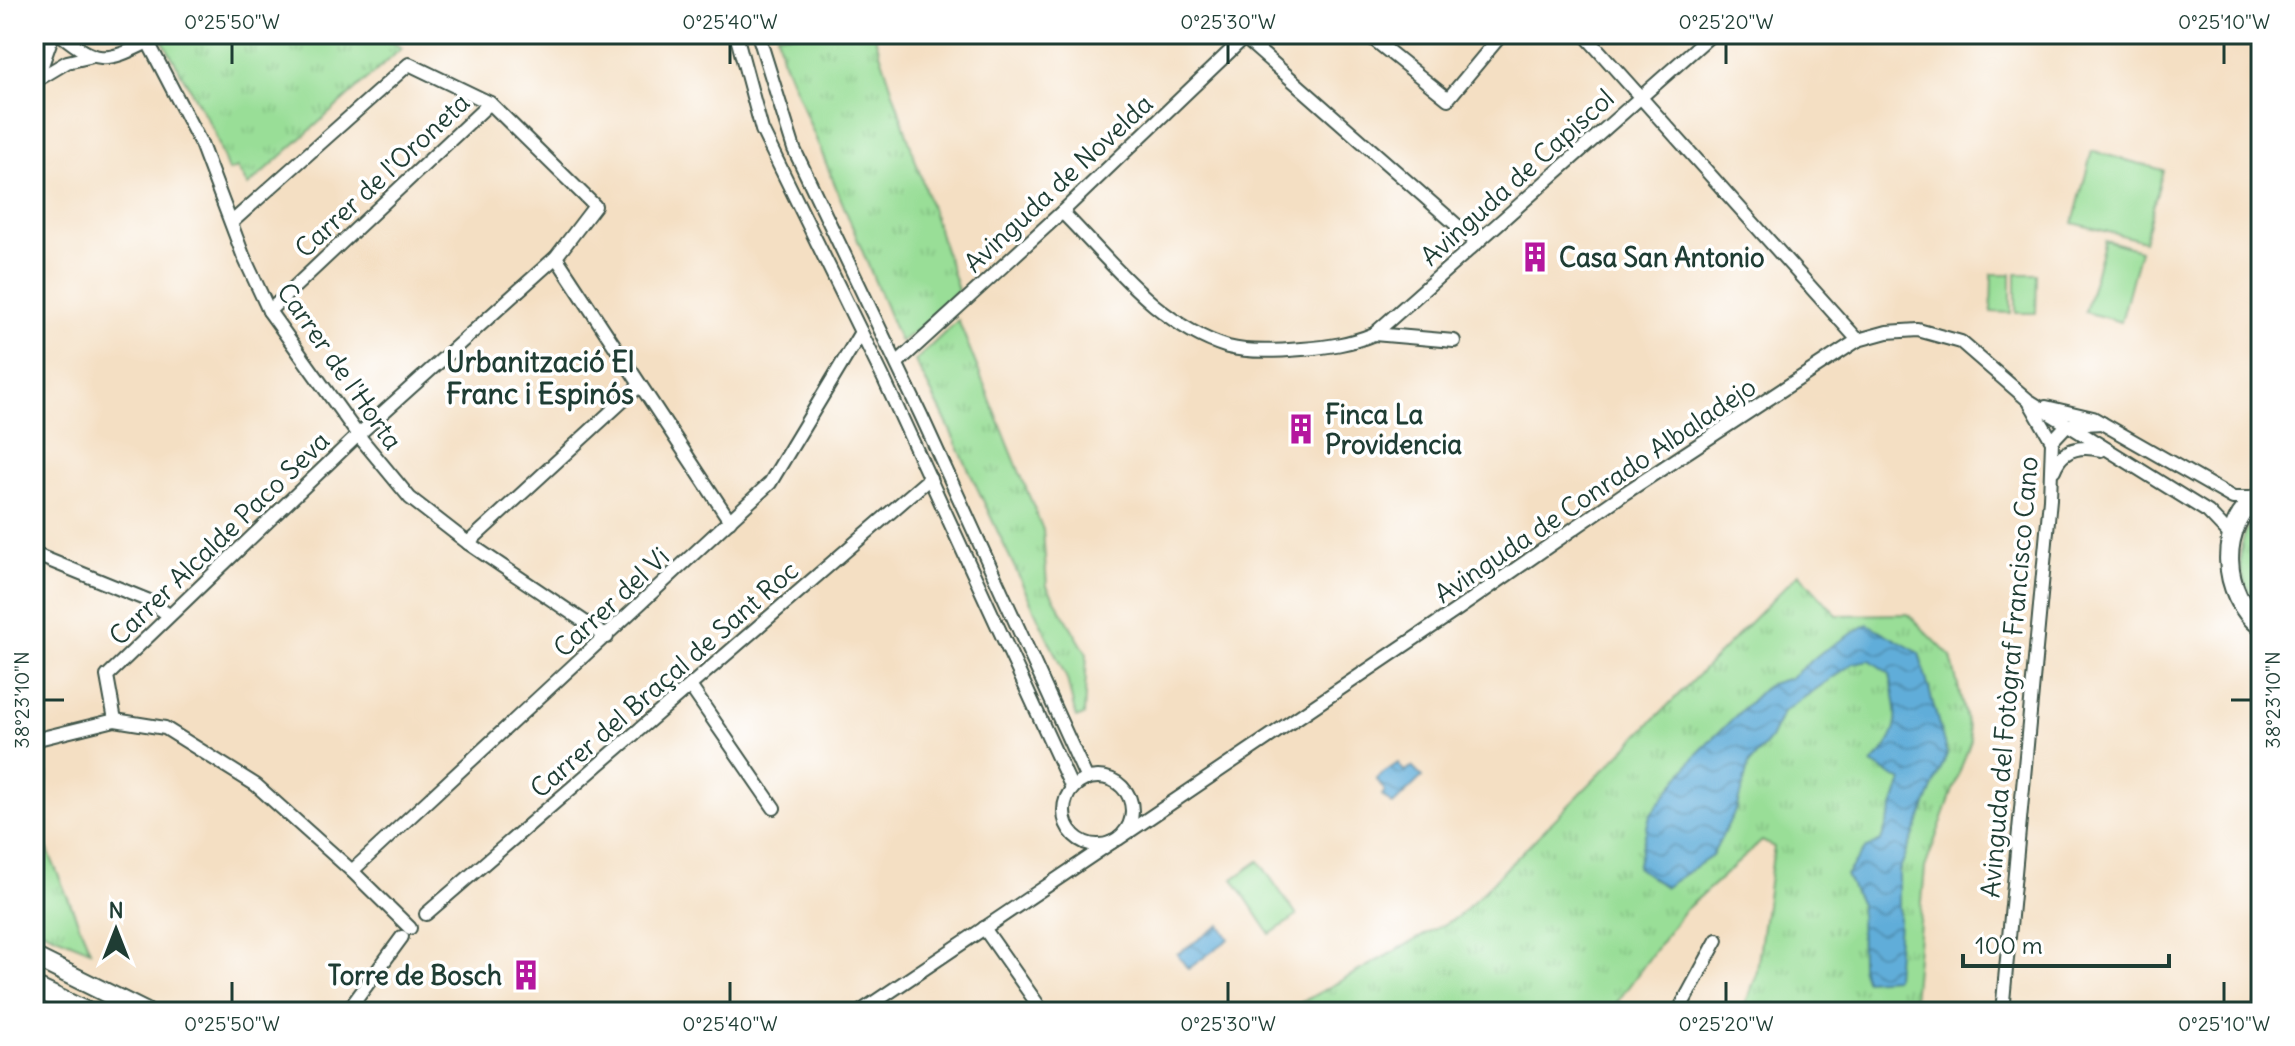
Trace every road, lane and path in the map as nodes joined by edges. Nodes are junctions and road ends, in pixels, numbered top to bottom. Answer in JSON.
{"nodes":[{"id":1,"x":53,"y":34,"type":"edge"},
{"id":2,"x":60,"y":34,"type":"edge"},
{"id":3,"x":736,"y":34,"type":"edge"},
{"id":4,"x":758,"y":34,"type":"edge"},
{"id":5,"x":1367,"y":34,"type":"edge"},
{"id":6,"x":1502,"y":34,"type":"edge"},
{"id":7,"x":1584,"y":34,"type":"edge"},
{"id":8,"x":1712,"y":34,"type":"edge"},
{"id":9,"x":1244,"y":35,"type":"edge"},
{"id":10,"x":147,"y":38,"type":"edge"},
{"id":11,"x":89,"y":57,"type":"junction"},
{"id":12,"x":36,"y":84,"type":"edge"},
{"id":13,"x":1640,"y":96,"type":"junction"},
{"id":14,"x":490,"y":103,"type":"junction"},
{"id":15,"x":1062,"y":212,"type":"junction"},
{"id":16,"x":232,"y":222,"type":"junction"},
{"id":17,"x":1477,"y":243,"type":"junction"},
{"id":18,"x":556,"y":257,"type":"junction"},
{"id":19,"x":269,"y":311,"type":"junction"},
{"id":20,"x":861,"y":332,"type":"junction"},
{"id":21,"x":1374,"y":334,"type":"junction"},
{"id":22,"x":1858,"y":340,"type":"junction"},
{"id":23,"x":1454,"y":341,"type":"dead end"},
{"id":24,"x":897,"y":363,"type":"junction"},
{"id":25,"x":640,"y":385,"type":"junction"},
{"id":26,"x":2028,"y":400,"type":"junction"},
{"id":27,"x":2097,"y":420,"type":"junction"},
{"id":28,"x":2067,"y":425,"type":"junction"},
{"id":29,"x":358,"y":435,"type":"junction"},
{"id":30,"x":2052,"y":441,"type":"junction"},
{"id":31,"x":2110,"y":452,"type":"junction"},
{"id":32,"x":930,"y":478,"type":"junction"},
{"id":33,"x":2051,"y":480,"type":"junction"},
{"id":34,"x":2259,"y":496,"type":"edge"},
{"id":35,"x":730,"y":521,"type":"junction"},
{"id":36,"x":2231,"y":536,"type":"junction"},
{"id":37,"x":468,"y":543,"type":"junction"},
{"id":38,"x":34,"y":554,"type":"edge"},
{"id":39,"x":169,"y":615,"type":"junction"},
{"id":40,"x":2261,"y":626,"type":"edge"},
{"id":41,"x":607,"y":637,"type":"junction"},
{"id":42,"x":690,"y":686,"type":"junction"},
{"id":43,"x":115,"y":720,"type":"junction"},
{"id":44,"x":34,"y":740,"type":"edge"},
{"id":45,"x":1087,"y":779,"type":"junction"},
{"id":46,"x":1072,"y":788,"type":"junction"},
{"id":47,"x":1129,"y":798,"type":"junction"},
{"id":48,"x":774,"y":808,"type":"dead end"},
{"id":49,"x":1156,"y":813,"type":"junction"},
{"id":50,"x":1077,"y":839,"type":"junction"},
{"id":51,"x":1115,"y":840,"type":"junction"},
{"id":52,"x":1077,"y":865,"type":"junction"},
{"id":53,"x":352,"y":871,"type":"junction"},
{"id":54,"x":426,"y":914,"type":"dead end"},
{"id":55,"x":984,"y":928,"type":"junction"},
{"id":56,"x":1717,"y":940,"type":"dead end"},
{"id":57,"x":34,"y":957,"type":"edge"},
{"id":58,"x":34,"y":987,"type":"edge"},
{"id":59,"x":2261,"y":998,"type":"edge"},
{"id":60,"x":87,"y":1012,"type":"edge"},
{"id":61,"x":145,"y":1012,"type":"edge"},
{"id":62,"x":347,"y":1012,"type":"edge"},
{"id":63,"x":860,"y":1012,"type":"edge"},
{"id":64,"x":1043,"y":1012,"type":"edge"},
{"id":65,"x":1678,"y":1012,"type":"edge"},
{"id":66,"x":2002,"y":1012,"type":"edge"},
{"id":67,"x":2260,"y":1012,"type":"edge"}],
"edges":[{"from":1,"to":12,"type":"street"},
{"from":2,"to":11,"type":"street"},
{"from":3,"to":20,"type":"street"},
{"from":4,"to":24,"type":"street"},
{"from":5,"to":6,"type":"street"},
{"from":7,"to":13,"type":"street"},
{"from":8,"to":13,"type":"street","name":"Avinguda de Capiscol"},
{"from":9,"to":15,"type":"street","name":"Avinguda de Novelda"},
{"from":9,"to":17,"type":"street"},
{"from":10,"to":11,"type":"street"},
{"from":10,"to":16,"type":"street","name":"Carrer de l'Horta"},
{"from":11,"to":12,"type":"street"},
{"from":13,"to":17,"type":"street","name":"Avinguda de Capiscol"},
{"from":13,"to":22,"type":"street"},
{"from":14,"to":16,"type":"street"},
{"from":14,"to":18,"type":"street","name":"Carrer Alcalde Paco Seva"},
{"from":14,"to":19,"type":"street","name":"Carrer de l'Oroneta"},
{"from":15,"to":21,"type":"street","name":"Avinguda de Capiscol"},
{"from":15,"to":24,"type":"street","name":"Avinguda de Novelda"},
{"from":16,"to":19,"type":"street","name":"Carrer de l'Horta"},
{"from":17,"to":21,"type":"street","name":"Avinguda de Capiscol"},
{"from":18,"to":25,"type":"street"},
{"from":18,"to":29,"type":"street","name":"Carrer Alcalde Paco Seva"},
{"from":19,"to":29,"type":"street","name":"Carrer de l'Horta"},
{"from":20,"to":32,"type":"street"},
{"from":20,"to":35,"type":"street","name":"Carrer del Vi"},
{"from":21,"to":23,"type":"street"},
{"from":22,"to":26,"type":"street","name":"Avinguda del Fotògraf Francisco Cano"},
{"from":22,"to":49,"type":"street","name":"Avinguda de Conrado Albaladejo"},
{"from":24,"to":45,"type":"street"},
{"from":25,"to":35,"type":"street"},
{"from":25,"to":37,"type":"street"},
{"from":26,"to":27,"type":"street","name":"Avinguda del Fotògraf Francisco Cano"},
{"from":26,"to":28,"type":"street","name":"Avinguda del Fotògraf Francisco Cano"},
{"from":26,"to":30,"type":"street","name":"Avinguda del Fotògraf Francisco Cano"},
{"from":27,"to":28,"type":"street"},
{"from":27,"to":34,"type":"street","name":"Avinguda del Fotògraf Francisco Cano"},
{"from":28,"to":30,"type":"street","name":"Avinguda del Fotògraf Francisco Cano"},
{"from":28,"to":31,"type":"street"},
{"from":29,"to":37,"type":"street","name":"Carrer de l'Horta"},
{"from":29,"to":39,"type":"street","name":"Carrer Alcalde Paco Seva"},
{"from":30,"to":33,"type":"street","name":"Avinguda del Fotògraf Francisco Cano"},
{"from":31,"to":33,"type":"street"},
{"from":31,"to":36,"type":"street"},
{"from":32,"to":42,"type":"street","name":"Carrer del Braçal de Sant Roc"},
{"from":32,"to":46,"type":"street"},
{"from":33,"to":66,"type":"street","name":"Avinguda del Fotògraf Francisco Cano"},
{"from":34,"to":36,"type":"main road"},
{"from":35,"to":41,"type":"street","name":"Carrer del Vi"},
{"from":36,"to":40,"type":"main road"},
{"from":37,"to":41,"type":"street","name":"Carrer de l'Horta"},
{"from":38,"to":39,"type":"street"},
{"from":39,"to":43,"type":"street","name":"Carrer Alcalde Paco Seva"},
{"from":41,"to":53,"type":"street","name":"Carrer del Vi"},
{"from":42,"to":48,"type":"street"},
{"from":42,"to":54,"type":"street","name":"Carrer del Braçal de Sant Roc"},
{"from":43,"to":44,"type":"street"},
{"from":43,"to":53,"type":"street"},
{"from":45,"to":46,"type":"street"},
{"from":45,"to":47,"type":"street"},
{"from":46,"to":50,"type":"street"},
{"from":47,"to":49,"type":"street"},
{"from":47,"to":51,"type":"street"},
{"from":49,"to":51,"type":"street","name":"Avinguda de Conrado Albaladejo"},
{"from":50,"to":51,"type":"street"},
{"from":50,"to":52,"type":"street"},
{"from":51,"to":52,"type":"street","name":"Avinguda de Conrado Albaladejo"},
{"from":52,"to":55,"type":"street","name":"Avinguda de Conrado Albaladejo"},
{"from":53,"to":62,"type":"street"},
{"from":55,"to":63,"type":"street","name":"Avinguda de Conrado Albaladejo"},
{"from":55,"to":64,"type":"street"},
{"from":56,"to":65,"type":"street"},
{"from":57,"to":61,"type":"main road"},
{"from":58,"to":60,"type":"main road"},
{"from":59,"to":67,"type":"main road"}]}
